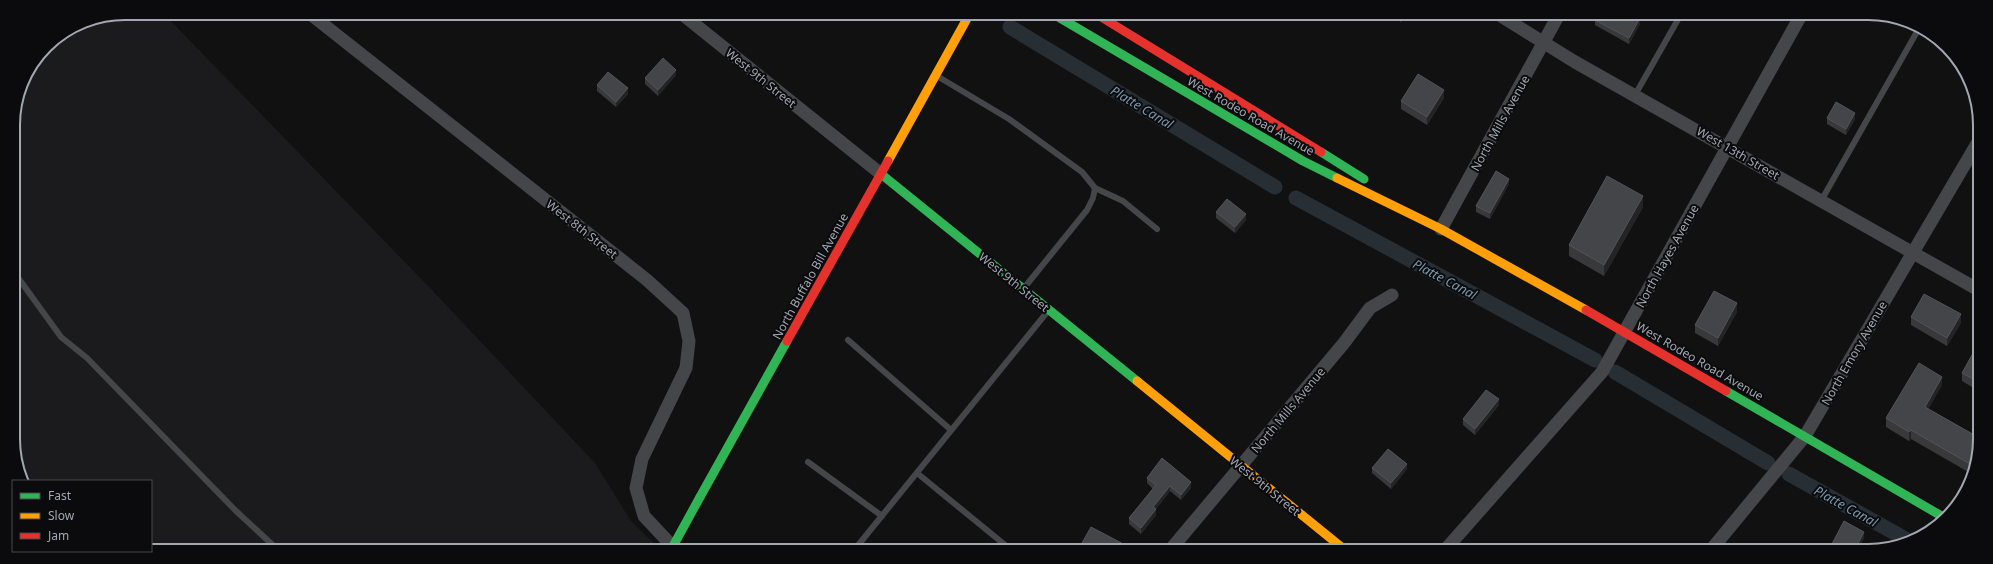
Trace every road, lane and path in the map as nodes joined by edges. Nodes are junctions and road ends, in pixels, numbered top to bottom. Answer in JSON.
{"nodes":[{"id":1,"x":318,"y":20,"type":"edge"},
{"id":2,"x":689,"y":20,"type":"edge"},
{"id":3,"x":966,"y":20,"type":"edge"},
{"id":4,"x":1063,"y":20,"type":"edge"},
{"id":5,"x":1106,"y":20,"type":"edge"},
{"id":6,"x":1508,"y":20,"type":"edge"},
{"id":7,"x":1556,"y":20,"type":"edge"},
{"id":8,"x":1678,"y":20,"type":"edge"},
{"id":9,"x":1798,"y":20,"type":"edge"},
{"id":10,"x":1917,"y":32,"type":"edge"},
{"id":11,"x":1544,"y":42,"type":"junction"},
{"id":12,"x":936,"y":75,"type":"junction"},
{"id":13,"x":1635,"y":95,"type":"junction"},
{"id":14,"x":1727,"y":146,"type":"junction"},
{"id":15,"x":1973,"y":150,"type":"edge"},
{"id":16,"x":881,"y":174,"type":"junction"},
{"id":17,"x":1095,"y":188,"type":"junction"},
{"id":18,"x":1821,"y":201,"type":"junction"},
{"id":19,"x":1158,"y":228,"type":"dead end"},
{"id":20,"x":1441,"y":229,"type":"junction"},
{"id":21,"x":1913,"y":252,"type":"junction"},
{"id":22,"x":20,"y":280,"type":"edge"},
{"id":23,"x":1973,"y":287,"type":"edge"},
{"id":24,"x":1023,"y":289,"type":"junction"},
{"id":25,"x":1392,"y":295,"type":"dead end"},
{"id":26,"x":1049,"y":310,"type":"junction"},
{"id":27,"x":1625,"y":332,"type":"junction"},
{"id":28,"x":848,"y":340,"type":"dead end"},
{"id":29,"x":951,"y":430,"type":"junction"},
{"id":30,"x":1805,"y":436,"type":"junction"},
{"id":31,"x":808,"y":462,"type":"dead end"},
{"id":32,"x":1241,"y":466,"type":"junction"},
{"id":33,"x":917,"y":473,"type":"junction"},
{"id":34,"x":1940,"y":515,"type":"edge"},
{"id":35,"x":882,"y":516,"type":"junction"},
{"id":36,"x":272,"y":544,"type":"edge"},
{"id":37,"x":669,"y":544,"type":"edge"},
{"id":38,"x":675,"y":544,"type":"edge"},
{"id":39,"x":860,"y":544,"type":"edge"},
{"id":40,"x":1004,"y":544,"type":"edge"},
{"id":41,"x":1175,"y":544,"type":"edge"},
{"id":42,"x":1338,"y":544,"type":"edge"},
{"id":43,"x":1450,"y":544,"type":"edge"},
{"id":44,"x":1716,"y":544,"type":"edge"}],
"edges":[{"from":1,"to":37,"type":"street","name":"West 8th Street"},
{"from":2,"to":16,"type":"street","name":"West 9th Street"},
{"from":3,"to":12,"type":"main road","name":"North Buffalo Bill Avenue"},
{"from":4,"to":20,"type":"main road","name":"West Rodeo Road Avenue"},
{"from":5,"to":20,"type":"main road","name":"West Rodeo Road Avenue"},
{"from":6,"to":11,"type":"street","name":"West 13th Street"},
{"from":7,"to":11,"type":"street","name":"North Mills Avenue"},
{"from":8,"to":13,"type":"lane"},
{"from":9,"to":14,"type":"street","name":"North Hayes Avenue"},
{"from":10,"to":18,"type":"lane"},
{"from":11,"to":13,"type":"street","name":"West 13th Street"},
{"from":11,"to":20,"type":"street","name":"North Mills Avenue"},
{"from":12,"to":16,"type":"main road","name":"North Buffalo Bill Avenue"},
{"from":12,"to":17,"type":"lane"},
{"from":13,"to":14,"type":"street","name":"West 13th Street"},
{"from":14,"to":18,"type":"street","name":"West 13th Street"},
{"from":14,"to":27,"type":"street","name":"North Hayes Avenue"},
{"from":15,"to":21,"type":"street","name":"North Emory Avenue"},
{"from":16,"to":24,"type":"main road","name":"West 9th Street"},
{"from":16,"to":38,"type":"main road","name":"North Buffalo Bill Avenue","bridge":true},
{"from":17,"to":19,"type":"lane"},
{"from":17,"to":24,"type":"lane"},
{"from":18,"to":21,"type":"street","name":"West 13th Street"},
{"from":20,"to":27,"type":"main road","name":"West Rodeo Road Avenue"},
{"from":21,"to":23,"type":"street","name":"West 13th Street"},
{"from":21,"to":30,"type":"street","name":"North Emory Avenue"},
{"from":22,"to":36,"type":"lane"},
{"from":24,"to":26,"type":"main road","name":"West 9th Street"},
{"from":25,"to":32,"type":"street","name":"North Mills Avenue"},
{"from":26,"to":29,"type":"lane"},
{"from":26,"to":32,"type":"main road","name":"West 9th Street"},
{"from":27,"to":30,"type":"main road","name":"West Rodeo Road Avenue"},
{"from":27,"to":43,"type":"street","name":"North Hayes Avenue"},
{"from":28,"to":29,"type":"lane"},
{"from":29,"to":33,"type":"lane"},
{"from":30,"to":34,"type":"main road","name":"West Rodeo Road Avenue"},
{"from":30,"to":44,"type":"street","name":"North Emory Avenue"},
{"from":31,"to":35,"type":"lane"},
{"from":32,"to":41,"type":"street","name":"North Mills Avenue"},
{"from":32,"to":42,"type":"main road","name":"West 9th Street"},
{"from":33,"to":35,"type":"lane"},
{"from":33,"to":40,"type":"lane"},
{"from":35,"to":39,"type":"lane"}]}
